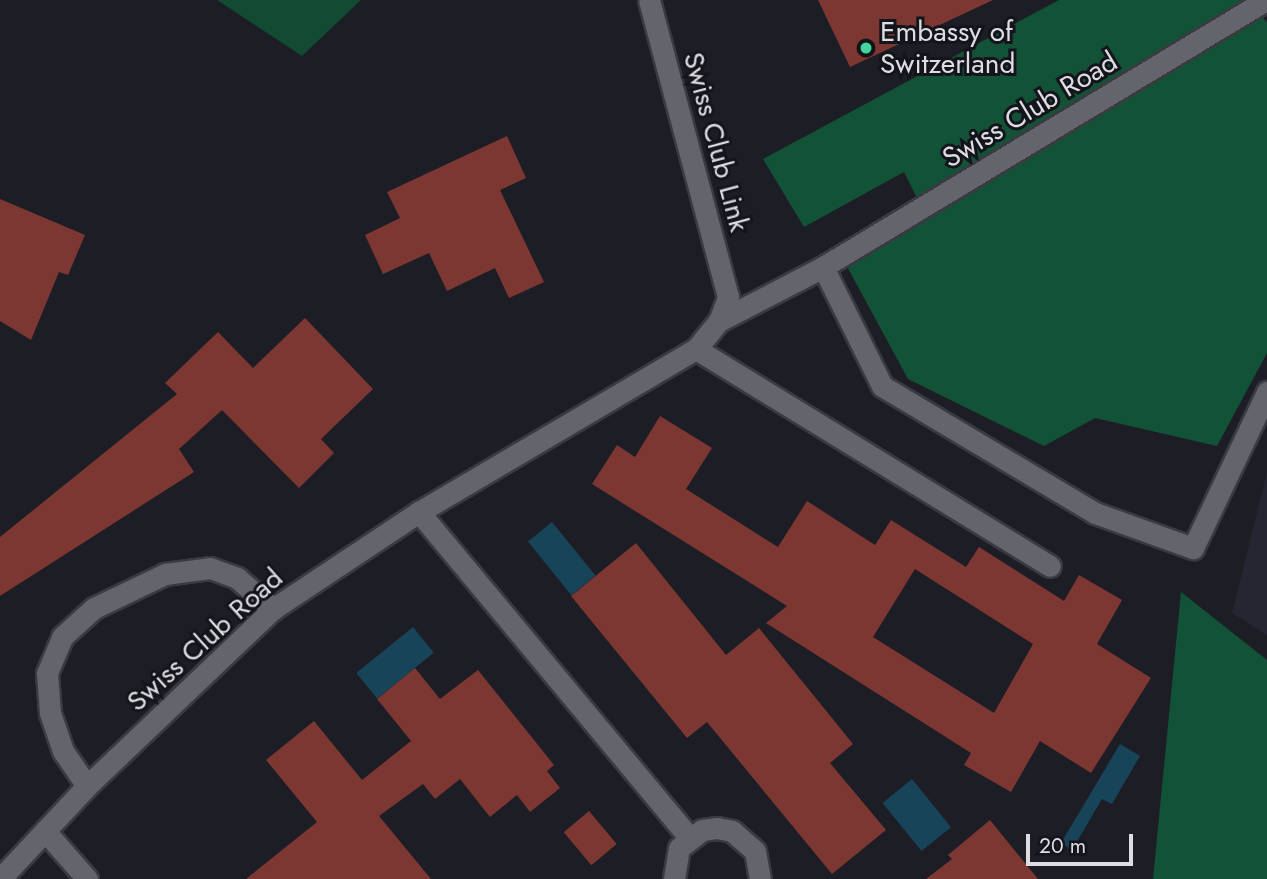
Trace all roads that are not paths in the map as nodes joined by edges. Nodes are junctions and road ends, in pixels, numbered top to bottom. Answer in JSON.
{"nodes":[{"id":1,"x":649,"y":0,"type":"edge"},
{"id":2,"x":1266,"y":0,"type":"edge"},
{"id":3,"x":822,"y":267,"type":"junction"},
{"id":4,"x":728,"y":297,"type":"joint"},
{"id":5,"x":719,"y":321,"type":"junction"},
{"id":6,"x":696,"y":349,"type":"junction"},
{"id":7,"x":1267,"y":392,"type":"edge"},
{"id":8,"x":419,"y":512,"type":"junction"},
{"id":9,"x":1050,"y":566,"type":"dead end"},
{"id":10,"x":273,"y":609,"type":"junction"},
{"id":11,"x":87,"y":786,"type":"junction"},
{"id":12,"x":45,"y":831,"type":"junction"},
{"id":13,"x":689,"y":837,"type":"junction"},
{"id":14,"x":0,"y":879,"type":"edge"},
{"id":15,"x":87,"y":879,"type":"edge"},
{"id":16,"x":674,"y":879,"type":"edge"},
{"id":17,"x":760,"y":879,"type":"edge"}],
"edges":[{"from":1,"to":4,"type":"street","name":"Swiss Club Link"},
{"from":2,"to":3,"type":"street","name":"Swiss Club Road"},
{"from":3,"to":5,"type":"street","name":"Swiss Club Road"},
{"from":3,"to":7,"type":"street"},
{"from":4,"to":5,"type":"street","name":"Swiss Club Road"},
{"from":5,"to":6,"type":"street","name":"Swiss Club Road"},
{"from":6,"to":8,"type":"street","name":"Swiss Club Road"},
{"from":6,"to":9,"type":"street"},
{"from":8,"to":10,"type":"street","name":"Swiss Club Road"},
{"from":8,"to":13,"type":"street"},
{"from":10,"to":11,"type":"street","name":"Swiss Club Road"},
{"from":10,"to":11,"type":"street"},
{"from":11,"to":12,"type":"street","name":"Swiss Club Road"},
{"from":12,"to":14,"type":"street","name":"Swiss Club Road"},
{"from":12,"to":15,"type":"street"},
{"from":13,"to":16,"type":"street"},
{"from":13,"to":17,"type":"street"}]}
